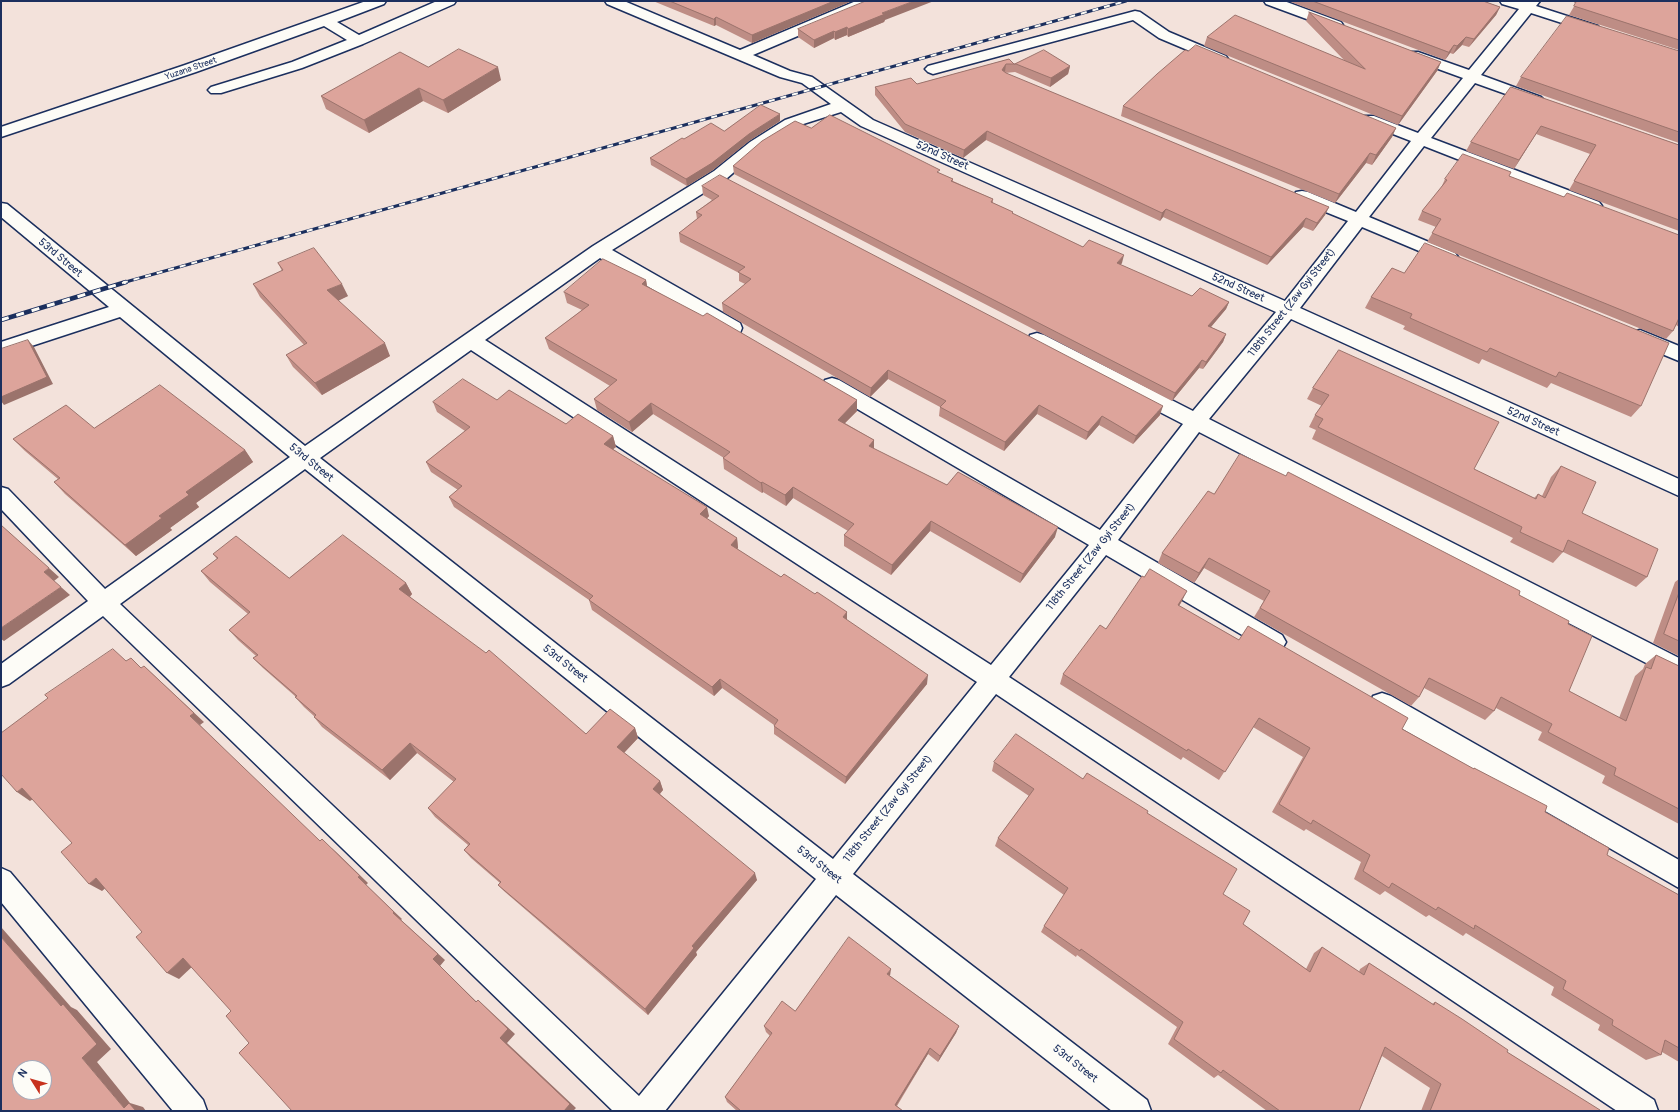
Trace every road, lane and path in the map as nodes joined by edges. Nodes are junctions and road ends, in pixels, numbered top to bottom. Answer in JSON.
{"nodes":[{"id":1,"x":379,"y":1,"type":"edge"},
{"id":2,"x":449,"y":1,"type":"edge"},
{"id":3,"x":612,"y":1,"type":"edge"},
{"id":4,"x":652,"y":1,"type":"edge"},
{"id":5,"x":868,"y":1,"type":"edge"},
{"id":6,"x":1271,"y":1,"type":"edge"},
{"id":7,"x":1522,"y":3,"type":"edge"},
{"id":8,"x":635,"y":11,"type":"junction"},
{"id":9,"x":326,"y":21,"type":"junction"},
{"id":10,"x":1350,"y":31,"type":"edge"},
{"id":11,"x":1603,"y":32,"type":"edge"},
{"id":12,"x":358,"y":41,"type":"junction"},
{"id":13,"x":1400,"y":50,"type":"edge"},
{"id":14,"x":740,"y":55,"type":"junction"},
{"id":15,"x":1232,"y":64,"type":"edge"},
{"id":16,"x":933,"y":69,"type":"dead end"},
{"id":17,"x":1472,"y":77,"type":"junction"},
{"id":18,"x":216,"y":90,"type":"dead end"},
{"id":19,"x":842,"y":106,"type":"junction"},
{"id":20,"x":1553,"y":106,"type":"edge"},
{"id":21,"x":1355,"y":114,"type":"edge"},
{"id":22,"x":1,"y":132,"type":"edge"},
{"id":23,"x":1420,"y":141,"type":"junction"},
{"id":24,"x":720,"y":176,"type":"junction"},
{"id":25,"x":741,"y":186,"type":"edge"},
{"id":26,"x":1285,"y":190,"type":"edge"},
{"id":27,"x":1,"y":208,"type":"edge"},
{"id":28,"x":1605,"y":211,"type":"edge"},
{"id":29,"x":1358,"y":219,"type":"junction"},
{"id":30,"x":599,"y":250,"type":"junction"},
{"id":31,"x":1460,"y":262,"type":"edge"},
{"id":32,"x":123,"y":309,"type":"junction"},
{"id":33,"x":1288,"y":310,"type":"junction"},
{"id":34,"x":1021,"y":332,"type":"edge"},
{"id":35,"x":1628,"y":332,"type":"edge"},
{"id":36,"x":751,"y":338,"type":"edge"},
{"id":37,"x":472,"y":341,"type":"junction"},
{"id":38,"x":1,"y":349,"type":"edge"},
{"id":39,"x":1679,"y":354,"type":"edge"},
{"id":40,"x":813,"y":374,"type":"edge"},
{"id":41,"x":1195,"y":423,"type":"junction"},
{"id":42,"x":304,"y":458,"type":"junction"},
{"id":43,"x":1679,"y":488,"type":"edge"},
{"id":44,"x":1,"y":495,"type":"edge"},
{"id":45,"x":1103,"y":543,"type":"junction"},
{"id":46,"x":104,"y":603,"type":"junction"},
{"id":47,"x":1289,"y":650,"type":"edge"},
{"id":48,"x":1679,"y":670,"type":"edge"},
{"id":49,"x":1,"y":677,"type":"edge"},
{"id":50,"x":993,"y":679,"type":"junction"},
{"id":51,"x":1364,"y":694,"type":"edge"},
{"id":52,"x":1679,"y":874,"type":"edge"},
{"id":53,"x":834,"y":876,"type":"junction"},
{"id":54,"x":1,"y":882,"type":"edge"},
{"id":55,"x":192,"y":1111,"type":"edge"},
{"id":56,"x":634,"y":1111,"type":"edge"},
{"id":57,"x":646,"y":1111,"type":"edge"},
{"id":58,"x":1136,"y":1111,"type":"edge"},
{"id":59,"x":1643,"y":1111,"type":"edge"}],
"edges":[{"from":1,"to":9,"type":"street","name":"Yuzana Street"},
{"from":2,"to":12,"type":"street"},
{"from":3,"to":8,"type":"street"},
{"from":4,"to":8,"type":"street"},
{"from":5,"to":14,"type":"street"},
{"from":6,"to":10,"type":"street"},
{"from":7,"to":11,"type":"street"},
{"from":7,"to":17,"type":"street","name":"118th Street (Zaw Gyi Street)"},
{"from":8,"to":14,"type":"street","name":"52nd Street"},
{"from":9,"to":12,"type":"street"},
{"from":9,"to":22,"type":"street","name":"Yuzana Street"},
{"from":12,"to":18,"type":"street"},
{"from":13,"to":17,"type":"street"},
{"from":14,"to":19,"type":"street","name":"52nd Street"},
{"from":15,"to":16,"type":"street"},
{"from":17,"to":20,"type":"street"},
{"from":17,"to":23,"type":"street","name":"118th Street (Zaw Gyi Street)"},
{"from":19,"to":24,"type":"street"},
{"from":19,"to":33,"type":"street","name":"52nd Street"},
{"from":21,"to":23,"type":"street"},
{"from":23,"to":28,"type":"street"},
{"from":23,"to":29,"type":"street","name":"118th Street (Zaw Gyi Street)"},
{"from":24,"to":25,"type":"street"},
{"from":24,"to":30,"type":"street"},
{"from":26,"to":29,"type":"street"},
{"from":27,"to":32,"type":"street","name":"53rd Street"},
{"from":29,"to":31,"type":"street"},
{"from":29,"to":33,"type":"street","name":"118th Street (Zaw Gyi Street)"},
{"from":30,"to":36,"type":"street"},
{"from":30,"to":37,"type":"street"},
{"from":32,"to":38,"type":"street"},
{"from":32,"to":42,"type":"street","name":"53rd Street"},
{"from":33,"to":41,"type":"street","name":"118th Street (Zaw Gyi Street)"},
{"from":33,"to":43,"type":"street","name":"52nd Street"},
{"from":34,"to":41,"type":"street"},
{"from":35,"to":39,"type":"street"},
{"from":37,"to":42,"type":"street"},
{"from":37,"to":50,"type":"street"},
{"from":40,"to":45,"type":"street"},
{"from":41,"to":45,"type":"street","name":"118th Street (Zaw Gyi Street)"},
{"from":41,"to":48,"type":"street"},
{"from":42,"to":46,"type":"street"},
{"from":42,"to":53,"type":"street","name":"53rd Street"},
{"from":44,"to":46,"type":"street"},
{"from":45,"to":47,"type":"street"},
{"from":45,"to":50,"type":"street","name":"118th Street (Zaw Gyi Street)"},
{"from":46,"to":49,"type":"street"},
{"from":46,"to":56,"type":"street"},
{"from":50,"to":53,"type":"street","name":"118th Street (Zaw Gyi Street)"},
{"from":50,"to":59,"type":"street"},
{"from":51,"to":52,"type":"street"},
{"from":53,"to":57,"type":"street","name":"118th Street (Zaw Gyi Street)"},
{"from":53,"to":58,"type":"street","name":"53rd Street"},
{"from":54,"to":55,"type":"street"}]}
